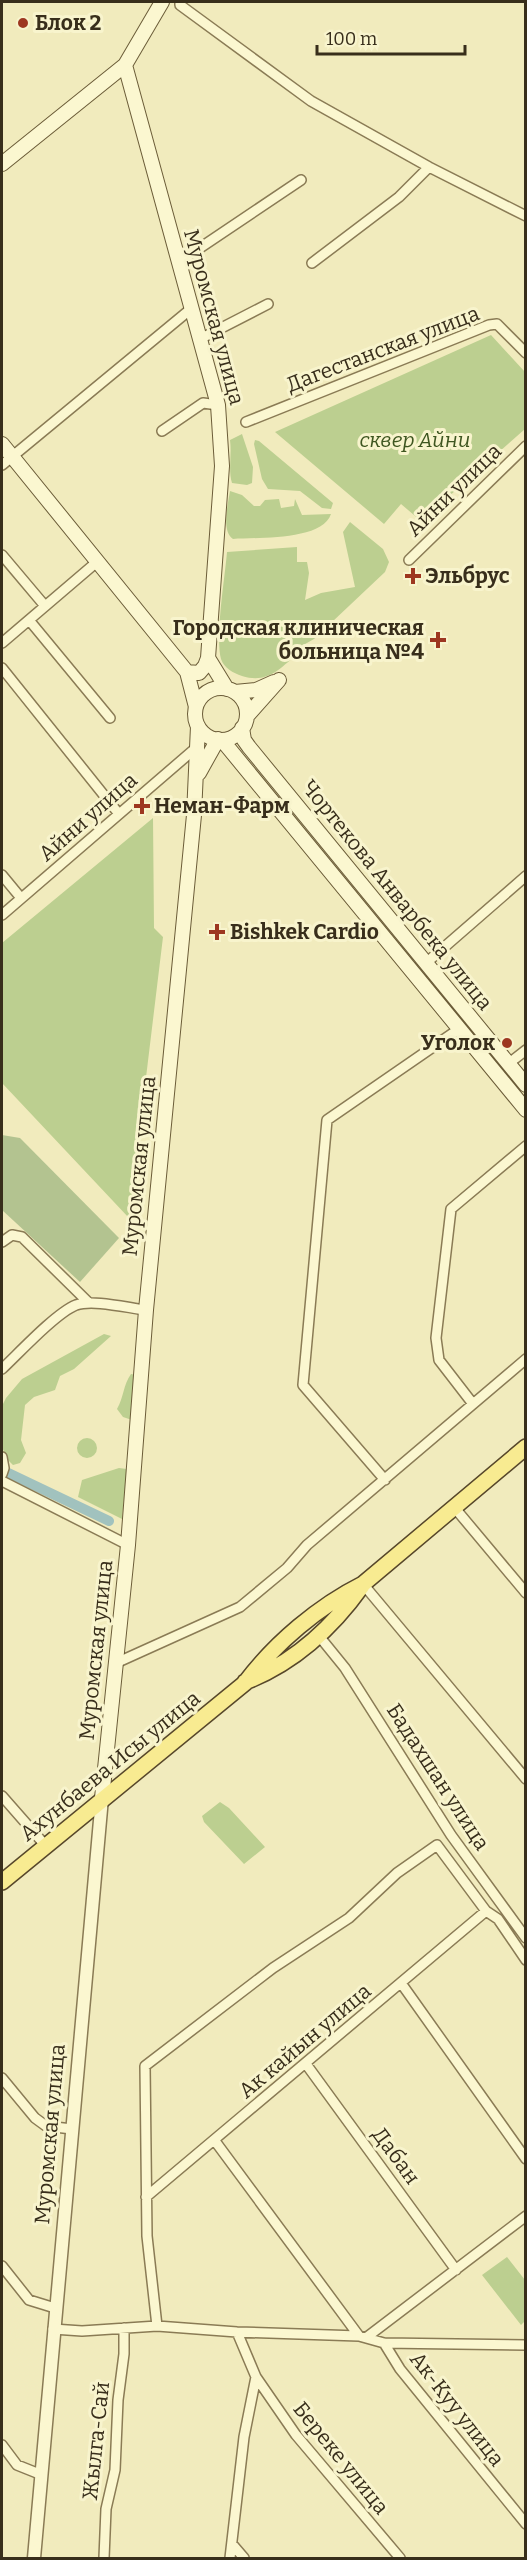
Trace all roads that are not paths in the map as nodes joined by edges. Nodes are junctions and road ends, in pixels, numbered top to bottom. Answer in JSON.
{"nodes":[{"id":1,"x":162,"y":2,"type":"edge"},
{"id":2,"x":180,"y":2,"type":"edge"},
{"id":3,"x":125,"y":65,"type":"junction"},
{"id":4,"x":2,"y":164,"type":"edge"},
{"id":5,"x":429,"y":167,"type":"junction"},
{"id":6,"x":301,"y":180,"type":"dead end"},
{"id":7,"x":525,"y":216,"type":"edge"},
{"id":8,"x":179,"y":262,"type":"junction"},
{"id":9,"x":312,"y":263,"type":"dead end"},
{"id":10,"x":268,"y":304,"type":"dead end"},
{"id":11,"x":192,"y":308,"type":"junction"},
{"id":12,"x":200,"y":339,"type":"junction"},
{"id":13,"x":525,"y":353,"type":"edge"},
{"id":14,"x":218,"y":405,"type":"junction"},
{"id":15,"x":246,"y":422,"type":"dead end"},
{"id":16,"x":162,"y":431,"type":"dead end"},
{"id":17,"x":2,"y":444,"type":"edge"},
{"id":18,"x":525,"y":446,"type":"edge"},
{"id":19,"x":7,"y":461,"type":"edge"},
{"id":20,"x":2,"y":555,"type":"edge"},
{"id":21,"x":409,"y":560,"type":"dead end"},
{"id":22,"x":98,"y":561,"type":"junction"},
{"id":23,"x":45,"y":606,"type":"junction"},
{"id":24,"x":29,"y":620,"type":"junction"},
{"id":25,"x":2,"y":643,"type":"edge"},
{"id":26,"x":208,"y":658,"type":"junction"},
{"id":27,"x":2,"y":668,"type":"edge"},
{"id":28,"x":187,"y":672,"type":"junction"},
{"id":29,"x":231,"y":690,"type":"junction"},
{"id":30,"x":196,"y":707,"type":"junction"},
{"id":31,"x":110,"y":718,"type":"dead end"},
{"id":32,"x":244,"y":722,"type":"junction"},
{"id":33,"x":198,"y":726,"type":"junction"},
{"id":34,"x":220,"y":740,"type":"junction"},
{"id":35,"x":197,"y":747,"type":"junction"},
{"id":36,"x":196,"y":781,"type":"junction"},
{"id":37,"x":119,"y":814,"type":"junction"},
{"id":38,"x":2,"y":875,"type":"edge"},
{"id":39,"x":525,"y":876,"type":"edge"},
{"id":40,"x":521,"y":886,"type":"edge"},
{"id":41,"x":21,"y":898,"type":"junction"},
{"id":42,"x":2,"y":915,"type":"edge"},
{"id":43,"x":426,"y":963,"type":"junction"},
{"id":44,"x":459,"y":1029,"type":"junction"},
{"id":45,"x":525,"y":1050,"type":"edge"},
{"id":46,"x":508,"y":1064,"type":"junction"},
{"id":47,"x":525,"y":1086,"type":"edge"},
{"id":48,"x":525,"y":1110,"type":"edge"},
{"id":49,"x":525,"y":1146,"type":"edge"},
{"id":50,"x":2,"y":1242,"type":"edge"},
{"id":51,"x":89,"y":1303,"type":"junction"},
{"id":52,"x":146,"y":1310,"type":"junction"},
{"id":53,"x":525,"y":1359,"type":"edge"},
{"id":54,"x":2,"y":1369,"type":"edge"},
{"id":55,"x":473,"y":1404,"type":"junction"},
{"id":56,"x":525,"y":1447,"type":"edge"},
{"id":57,"x":2,"y":1457,"type":"edge"},
{"id":58,"x":3,"y":1472,"type":"edge"},
{"id":59,"x":385,"y":1480,"type":"junction"},
{"id":60,"x":2,"y":1481,"type":"edge"},
{"id":61,"x":454,"y":1507,"type":"junction"},
{"id":62,"x":128,"y":1545,"type":"junction"},
{"id":63,"x":363,"y":1584,"type":"junction"},
{"id":64,"x":525,"y":1593,"type":"edge"},
{"id":65,"x":319,"y":1636,"type":"junction"},
{"id":66,"x":116,"y":1663,"type":"junction"},
{"id":67,"x":245,"y":1683,"type":"junction"},
{"id":68,"x":525,"y":1779,"type":"edge"},
{"id":69,"x":2,"y":1796,"type":"edge"},
{"id":70,"x":102,"y":1798,"type":"junction"},
{"id":71,"x":45,"y":1845,"type":"junction"},
{"id":72,"x":2,"y":1882,"type":"edge"},
{"id":73,"x":486,"y":1911,"type":"junction"},
{"id":74,"x":525,"y":1938,"type":"edge"},
{"id":75,"x":525,"y":1960,"type":"edge"},
{"id":76,"x":401,"y":1983,"type":"junction"},
{"id":77,"x":306,"y":2064,"type":"junction"},
{"id":78,"x":2,"y":2078,"type":"edge"},
{"id":79,"x":72,"y":2129,"type":"junction"},
{"id":80,"x":215,"y":2141,"type":"junction"},
{"id":81,"x":525,"y":2159,"type":"edge"},
{"id":82,"x":146,"y":2197,"type":"junction"},
{"id":83,"x":525,"y":2216,"type":"edge"},
{"id":84,"x":2,"y":2266,"type":"edge"},
{"id":85,"x":456,"y":2270,"type":"junction"},
{"id":86,"x":55,"y":2308,"type":"junction"},
{"id":87,"x":157,"y":2326,"type":"junction"},
{"id":88,"x":124,"y":2328,"type":"junction"},
{"id":89,"x":53,"y":2329,"type":"junction"},
{"id":90,"x":237,"y":2332,"type":"junction"},
{"id":91,"x":363,"y":2337,"type":"junction"},
{"id":92,"x":384,"y":2343,"type":"junction"},
{"id":93,"x":525,"y":2345,"type":"edge"},
{"id":94,"x":256,"y":2377,"type":"junction"},
{"id":95,"x":2,"y":2445,"type":"edge"},
{"id":96,"x":42,"y":2475,"type":"junction"},
{"id":97,"x":525,"y":2524,"type":"edge"},
{"id":98,"x":232,"y":2544,"type":"junction"},
{"id":99,"x":34,"y":2559,"type":"edge"},
{"id":100,"x":104,"y":2559,"type":"edge"},
{"id":101,"x":230,"y":2559,"type":"edge"},
{"id":102,"x":244,"y":2559,"type":"edge"},
{"id":103,"x":400,"y":2559,"type":"edge"}],
"edges":[{"from":1,"to":3,"type":"main road"},
{"from":2,"to":5,"type":"street"},
{"from":3,"to":4,"type":"main road"},
{"from":3,"to":8,"type":"main road","name":"Муромская улица"},
{"from":5,"to":7,"type":"street"},
{"from":5,"to":9,"type":"street"},
{"from":6,"to":8,"type":"street"},
{"from":8,"to":11,"type":"main road","name":"Муромская улица"},
{"from":10,"to":12,"type":"street"},
{"from":11,"to":12,"type":"main road","name":"Муромская улица"},
{"from":11,"to":19,"type":"street"},
{"from":12,"to":14,"type":"main road","name":"Муромская улица"},
{"from":13,"to":15,"type":"street","name":"Дагестанская улица"},
{"from":14,"to":16,"type":"street"},
{"from":14,"to":26,"type":"main road","name":"Муромская улица"},
{"from":17,"to":19,"type":"main road"},
{"from":18,"to":21,"type":"street","name":"Айни улица"},
{"from":19,"to":22,"type":"main road"},
{"from":20,"to":23,"type":"street"},
{"from":22,"to":23,"type":"street"},
{"from":22,"to":28,"type":"main road"},
{"from":23,"to":24,"type":"street"},
{"from":24,"to":25,"type":"street"},
{"from":24,"to":31,"type":"street"},
{"from":26,"to":28,"type":"main road"},
{"from":26,"to":29,"type":"main road"},
{"from":27,"to":37,"type":"street"},
{"from":28,"to":30,"type":"main road"},
{"from":29,"to":30,"type":"main road"},
{"from":29,"to":32,"type":"main road"},
{"from":29,"to":32,"type":"main road"},
{"from":30,"to":33,"type":"main road"},
{"from":32,"to":34,"type":"main road"},
{"from":32,"to":43,"type":"main road","name":"Чортекова Анварбека улица"},
{"from":33,"to":34,"type":"main road"},
{"from":33,"to":35,"type":"main road","name":"Муромская улица"},
{"from":34,"to":36,"type":"main road"},
{"from":34,"to":44,"type":"main road","name":"Чортекова Анварбека улица"},
{"from":35,"to":36,"type":"main road","name":"Муромская улица"},
{"from":35,"to":37,"type":"street","name":"Айни улица"},
{"from":36,"to":52,"type":"main road","name":"Муромская улица"},
{"from":37,"to":41,"type":"street","name":"Айни улица"},
{"from":38,"to":41,"type":"street"},
{"from":39,"to":40,"type":"street"},
{"from":40,"to":43,"type":"street"},
{"from":41,"to":42,"type":"street","name":"Айни улица"},
{"from":43,"to":46,"type":"main road","name":"Чортекова Анварбека улица"},
{"from":44,"to":48,"type":"main road","name":"Чортекова Анварбека улица"},
{"from":44,"to":59,"type":"street"},
{"from":45,"to":46,"type":"street"},
{"from":46,"to":47,"type":"main road","name":"Чортекова Анварбека улица"},
{"from":49,"to":55,"type":"street"},
{"from":50,"to":51,"type":"street"},
{"from":51,"to":52,"type":"street"},
{"from":51,"to":54,"type":"street"},
{"from":52,"to":62,"type":"main road","name":"Муромская улица"},
{"from":53,"to":55,"type":"street"},
{"from":55,"to":59,"type":"street"},
{"from":56,"to":61,"type":"main road","name":"Ахунбаева Исы улица"},
{"from":57,"to":58,"type":"street"},
{"from":59,"to":66,"type":"street"},
{"from":60,"to":62,"type":"street"},
{"from":61,"to":63,"type":"main road","name":"Ахунбаева Исы улица"},
{"from":61,"to":64,"type":"street"},
{"from":62,"to":66,"type":"main road","name":"Муромская улица"},
{"from":63,"to":65,"type":"main road","name":"Ахунбаева Исы улица"},
{"from":63,"to":67,"type":"main road","name":"Ахунбаева Исы улица"},
{"from":63,"to":68,"type":"street"},
{"from":65,"to":67,"type":"main road","name":"Ахунбаева Исы улица"},
{"from":65,"to":74,"type":"street","name":"Бадахшан улица"},
{"from":66,"to":70,"type":"main road","name":"Муромская улица"},
{"from":67,"to":70,"type":"main road","name":"Ахунбаева Исы улица"},
{"from":69,"to":71,"type":"street"},
{"from":70,"to":71,"type":"main road","name":"Ахунбаева Исы улица"},
{"from":70,"to":79,"type":"street","name":"Муромская улица"},
{"from":71,"to":72,"type":"main road","name":"Ахунбаева Исы улица"},
{"from":73,"to":75,"type":"street"},
{"from":73,"to":76,"type":"street","name":"Ак кайын улица"},
{"from":73,"to":82,"type":"street"},
{"from":76,"to":77,"type":"street","name":"Ак кайын улица"},
{"from":76,"to":81,"type":"street"},
{"from":77,"to":80,"type":"street","name":"Ак кайын улица"},
{"from":77,"to":85,"type":"street","name":"Дабан"},
{"from":78,"to":79,"type":"street"},
{"from":79,"to":86,"type":"street","name":"Муромская улица"},
{"from":80,"to":82,"type":"street","name":"Ак кайын улица"},
{"from":80,"to":91,"type":"street"},
{"from":82,"to":87,"type":"street"},
{"from":83,"to":85,"type":"street"},
{"from":84,"to":86,"type":"street"},
{"from":85,"to":91,"type":"street"},
{"from":86,"to":89,"type":"street","name":"Муромская улица"},
{"from":87,"to":88,"type":"street"},
{"from":87,"to":90,"type":"street"},
{"from":88,"to":89,"type":"street"},
{"from":88,"to":100,"type":"street","name":"Жылга-Сай"},
{"from":89,"to":96,"type":"street","name":"Муромская улица"},
{"from":90,"to":91,"type":"street"},
{"from":90,"to":94,"type":"street","name":"Береке улица"},
{"from":91,"to":92,"type":"street"},
{"from":92,"to":93,"type":"street"},
{"from":92,"to":97,"type":"street","name":"Ак-Куу улица"},
{"from":94,"to":98,"type":"street"},
{"from":94,"to":103,"type":"street","name":"Береке улица"},
{"from":95,"to":96,"type":"street"},
{"from":96,"to":99,"type":"street","name":"Муромская улица"},
{"from":98,"to":101,"type":"street"},
{"from":98,"to":102,"type":"street"}]}
